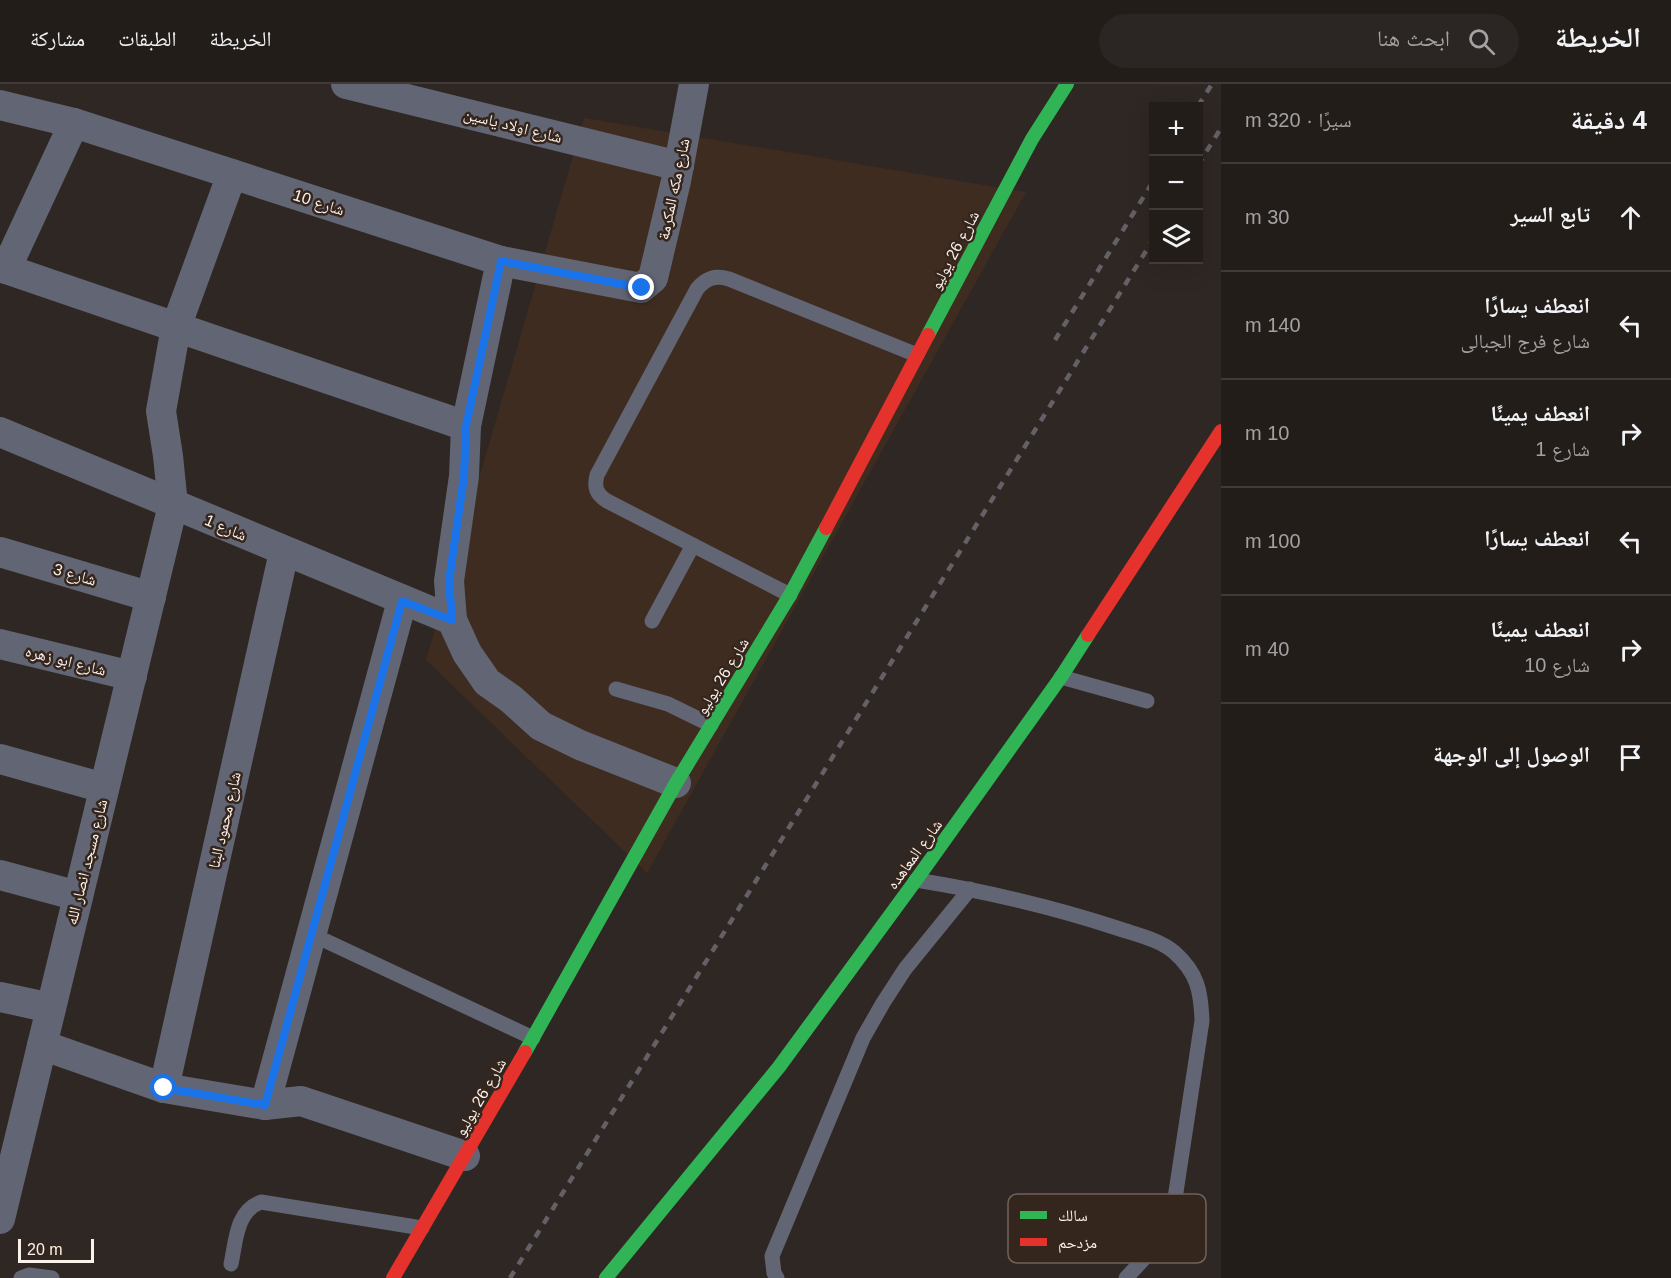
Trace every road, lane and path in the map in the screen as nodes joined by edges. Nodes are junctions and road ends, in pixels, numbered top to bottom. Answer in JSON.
{"nodes":[{"id":1,"x":346,"y":84,"type":"edge"},
{"id":2,"x":694,"y":84,"type":"edge"},
{"id":3,"x":1068,"y":84,"type":"edge"},
{"id":4,"x":0,"y":105,"type":"edge"},
{"id":5,"x":74,"y":123,"type":"junction"},
{"id":6,"x":679,"y":166,"type":"junction"},
{"id":7,"x":232,"y":174,"type":"junction"},
{"id":8,"x":501,"y":261,"type":"junction"},
{"id":9,"x":3,"y":268,"type":"edge"},
{"id":10,"x":642,"y":288,"type":"joint"},
{"id":11,"x":176,"y":327,"type":"junction"},
{"id":12,"x":917,"y":356,"type":"junction"},
{"id":13,"x":466,"y":426,"type":"junction"},
{"id":14,"x":1221,"y":430,"type":"edge"},
{"id":15,"x":0,"y":432,"type":"edge"},
{"id":16,"x":173,"y":505,"type":"junction"},
{"id":17,"x":693,"y":545,"type":"junction"},
{"id":18,"x":0,"y":552,"type":"edge"},
{"id":19,"x":284,"y":552,"type":"junction"},
{"id":20,"x":790,"y":595,"type":"junction"},
{"id":21,"x":151,"y":597,"type":"junction"},
{"id":22,"x":402,"y":601,"type":"junction"},
{"id":23,"x":452,"y":620,"type":"junction"},
{"id":24,"x":652,"y":621,"type":"dead end"},
{"id":25,"x":0,"y":644,"type":"edge"},
{"id":26,"x":132,"y":676,"type":"junction"},
{"id":27,"x":1061,"y":677,"type":"junction"},
{"id":28,"x":616,"y":689,"type":"dead end"},
{"id":29,"x":1147,"y":701,"type":"dead end"},
{"id":30,"x":711,"y":725,"type":"junction"},
{"id":31,"x":0,"y":759,"type":"edge"},
{"id":32,"x":676,"y":783,"type":"junction"},
{"id":33,"x":104,"y":788,"type":"junction"},
{"id":34,"x":0,"y":875,"type":"edge"},
{"id":35,"x":916,"y":880,"type":"junction"},
{"id":36,"x":970,"y":889,"type":"junction"},
{"id":37,"x":78,"y":896,"type":"junction"},
{"id":38,"x":326,"y":941,"type":"dead end"},
{"id":39,"x":0,"y":997,"type":"edge"},
{"id":40,"x":51,"y":1008,"type":"junction"},
{"id":41,"x":534,"y":1038,"type":"junction"},
{"id":42,"x":42,"y":1045,"type":"junction"},
{"id":43,"x":164,"y":1088,"type":"junction"},
{"id":44,"x":265,"y":1105,"type":"junction"},
{"id":45,"x":10,"y":1134,"type":"edge"},
{"id":46,"x":465,"y":1156,"type":"junction"},
{"id":47,"x":1176,"y":1194,"type":"edge"},
{"id":48,"x":0,"y":1219,"type":"edge"},
{"id":49,"x":422,"y":1228,"type":"junction"},
{"id":50,"x":1140,"y":1263,"type":"edge"},
{"id":51,"x":231,"y":1264,"type":"dead end"},
{"id":52,"x":21,"y":1278,"type":"edge"},
{"id":53,"x":52,"y":1278,"type":"edge"},
{"id":54,"x":393,"y":1278,"type":"edge"},
{"id":55,"x":606,"y":1278,"type":"edge"},
{"id":56,"x":777,"y":1278,"type":"edge"},
{"id":57,"x":1126,"y":1278,"type":"edge"}],
"edges":[{"from":1,"to":6,"type":"street","name":"شارع اولاد ياسين"},
{"from":2,"to":6,"type":"street","name":"شارع مكه المكرمة"},
{"from":3,"to":12,"type":"street","name":"شارع 26 يوليو"},
{"from":4,"to":5,"type":"street","name":"شارع 10"},
{"from":5,"to":7,"type":"street","name":"شارع 10"},
{"from":5,"to":9,"type":"street"},
{"from":6,"to":10,"type":"street","name":"شارع مكه المكرمة"},
{"from":7,"to":8,"type":"street","name":"شارع 10"},
{"from":7,"to":11,"type":"street","name":"شارع مسجد انصار الله"},
{"from":8,"to":10,"type":"street","name":"شارع 10"},
{"from":8,"to":13,"type":"street"},
{"from":9,"to":11,"type":"street"},
{"from":11,"to":13,"type":"street"},
{"from":11,"to":16,"type":"street","name":"شارع مسجد انصار الله"},
{"from":12,"to":17,"type":"lane"},
{"from":12,"to":20,"type":"street","name":"شارع 26 يوليو"},
{"from":13,"to":23,"type":"street"},
{"from":14,"to":27,"type":"street","name":"شارع المعاهده"},
{"from":15,"to":16,"type":"street","name":"شارع 1"},
{"from":16,"to":19,"type":"street","name":"شارع 1"},
{"from":16,"to":21,"type":"street","name":"شارع مسجد انصار الله"},
{"from":17,"to":20,"type":"lane"},
{"from":17,"to":24,"type":"lane"},
{"from":18,"to":21,"type":"street","name":"شارع 3"},
{"from":19,"to":22,"type":"street","name":"شارع 1"},
{"from":19,"to":43,"type":"street","name":"شارع محمود البنا"},
{"from":20,"to":30,"type":"street","name":"شارع 26 يوليو"},
{"from":21,"to":26,"type":"street","name":"شارع مسجد انصار الله"},
{"from":22,"to":23,"type":"street","name":"شارع 1"},
{"from":22,"to":44,"type":"street"},
{"from":23,"to":32,"type":"street"},
{"from":25,"to":26,"type":"street","name":"شارع ابو زهره"},
{"from":26,"to":33,"type":"street","name":"شارع مسجد انصار الله"},
{"from":27,"to":29,"type":"lane"},
{"from":27,"to":35,"type":"street","name":"شارع المعاهده"},
{"from":28,"to":30,"type":"lane"},
{"from":30,"to":32,"type":"street","name":"شارع 26 يوليو"},
{"from":31,"to":33,"type":"street"},
{"from":32,"to":41,"type":"street","name":"شارع 26 يوليو"},
{"from":33,"to":37,"type":"street","name":"شارع مسجد انصار الله"},
{"from":34,"to":37,"type":"street"},
{"from":35,"to":36,"type":"lane"},
{"from":35,"to":55,"type":"street","name":"شارع المعاهده"},
{"from":36,"to":47,"type":"lane"},
{"from":36,"to":56,"type":"lane"},
{"from":37,"to":40,"type":"street","name":"شارع مسجد انصار الله"},
{"from":38,"to":41,"type":"lane"},
{"from":39,"to":40,"type":"street"},
{"from":40,"to":42,"type":"street","name":"شارع مسجد انصار الله"},
{"from":41,"to":46,"type":"street","name":"شارع 26 يوليو"},
{"from":42,"to":43,"type":"street"},
{"from":42,"to":45,"type":"street","name":"شارع مسجد انصار الله"},
{"from":43,"to":44,"type":"street"},
{"from":44,"to":46,"type":"street"},
{"from":45,"to":48,"type":"street","name":"شارع مسجد انصار الله"},
{"from":46,"to":49,"type":"street","name":"شارع 26 يوليو"},
{"from":49,"to":51,"type":"lane"},
{"from":49,"to":54,"type":"street","name":"شارع 26 يوليو"},
{"from":50,"to":57,"type":"lane"},
{"from":52,"to":53,"type":"lane"}]}
